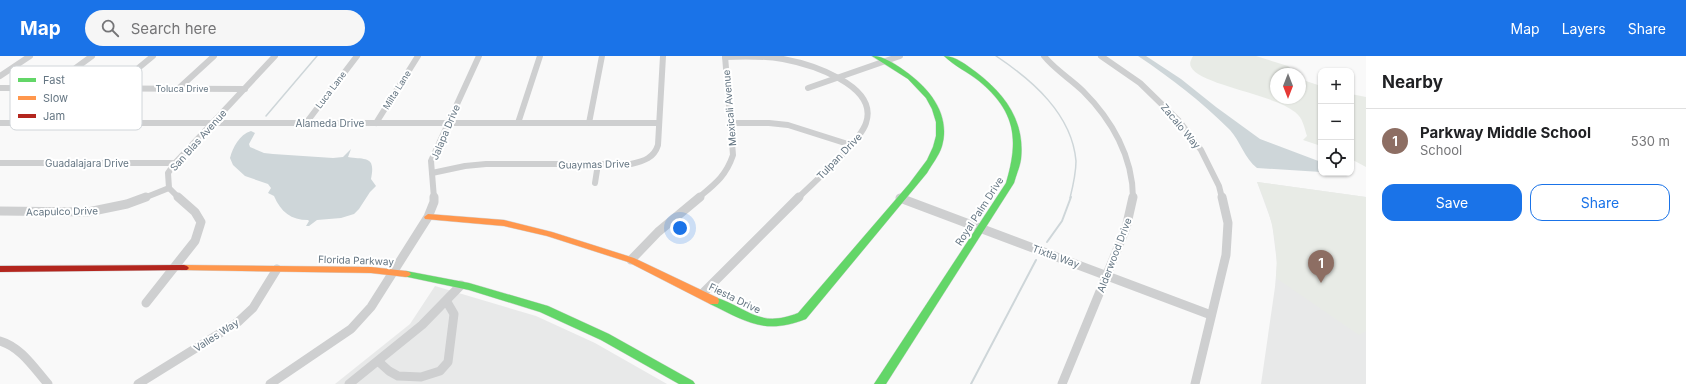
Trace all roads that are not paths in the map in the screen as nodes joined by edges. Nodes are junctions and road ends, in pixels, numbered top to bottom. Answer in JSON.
{"nodes":[{"id":1,"x":30,"y":56,"type":"edge"},
{"id":2,"x":92,"y":56,"type":"edge"},
{"id":3,"x":153,"y":56,"type":"edge"},
{"id":4,"x":214,"y":56,"type":"edge"},
{"id":5,"x":275,"y":56,"type":"edge"},
{"id":6,"x":356,"y":56,"type":"edge"},
{"id":7,"x":418,"y":56,"type":"edge"},
{"id":8,"x":479,"y":56,"type":"edge"},
{"id":9,"x":540,"y":56,"type":"edge"},
{"id":10,"x":602,"y":56,"type":"edge"},
{"id":11,"x":663,"y":56,"type":"edge"},
{"id":12,"x":725,"y":56,"type":"edge"},
{"id":13,"x":875,"y":56,"type":"edge"},
{"id":14,"x":900,"y":56,"type":"edge"},
{"id":15,"x":948,"y":56,"type":"edge"},
{"id":16,"x":1044,"y":56,"type":"edge"},
{"id":17,"x":1101,"y":56,"type":"edge"},
{"id":18,"x":886,"y":61,"type":"junction"},
{"id":19,"x":15,"y":66,"type":"edge"},
{"id":20,"x":78,"y":66,"type":"edge"},
{"id":21,"x":141,"y":66,"type":"edge"},
{"id":22,"x":10,"y":69,"type":"edge"},
{"id":23,"x":0,"y":76,"type":"edge"},
{"id":24,"x":838,"y":77,"type":"junction"},
{"id":25,"x":0,"y":88,"type":"edge"},
{"id":26,"x":10,"y":88,"type":"edge"},
{"id":27,"x":808,"y":88,"type":"dead end"},
{"id":28,"x":142,"y":89,"type":"edge"},
{"id":29,"x":178,"y":89,"type":"junction"},
{"id":30,"x":245,"y":89,"type":"junction"},
{"id":31,"x":0,"y":123,"type":"edge"},
{"id":32,"x":10,"y":123,"type":"edge"},
{"id":33,"x":306,"y":123,"type":"junction"},
{"id":34,"x":448,"y":123,"type":"junction"},
{"id":35,"x":518,"y":123,"type":"junction"},
{"id":36,"x":589,"y":123,"type":"junction"},
{"id":37,"x":659,"y":123,"type":"junction"},
{"id":38,"x":730,"y":123,"type":"junction"},
{"id":39,"x":142,"y":124,"type":"edge"},
{"id":40,"x":212,"y":124,"type":"junction"},
{"id":41,"x":376,"y":124,"type":"junction"},
{"id":42,"x":851,"y":145,"type":"junction"},
{"id":43,"x":0,"y":163,"type":"edge"},
{"id":44,"x":175,"y":163,"type":"junction"},
{"id":45,"x":598,"y":164,"type":"junction"},
{"id":46,"x":432,"y":173,"type":"junction"},
{"id":47,"x":595,"y":183,"type":"dead end"},
{"id":48,"x":169,"y":188,"type":"junction"},
{"id":49,"x":900,"y":198,"type":"junction"},
{"id":50,"x":0,"y":211,"type":"edge"},
{"id":51,"x":428,"y":217,"type":"junction"},
{"id":52,"x":981,"y":228,"type":"junction"},
{"id":53,"x":631,"y":260,"type":"junction"},
{"id":54,"x":0,"y":269,"type":"edge"},
{"id":55,"x":173,"y":269,"type":"junction"},
{"id":56,"x":277,"y":269,"type":"junction"},
{"id":57,"x":394,"y":272,"type":"junction"},
{"id":58,"x":1107,"y":275,"type":"junction"},
{"id":59,"x":461,"y":285,"type":"junction"},
{"id":60,"x":702,"y":294,"type":"junction"},
{"id":61,"x":447,"y":302,"type":"junction"},
{"id":62,"x":146,"y":304,"type":"dead end"},
{"id":63,"x":1211,"y":315,"type":"junction"},
{"id":64,"x":0,"y":341,"type":"edge"},
{"id":65,"x":379,"y":362,"type":"junction"},
{"id":66,"x":48,"y":384,"type":"edge"},
{"id":67,"x":138,"y":384,"type":"edge"},
{"id":68,"x":270,"y":384,"type":"edge"},
{"id":69,"x":349,"y":384,"type":"edge"},
{"id":70,"x":689,"y":384,"type":"edge"},
{"id":71,"x":880,"y":384,"type":"edge"},
{"id":72,"x":1062,"y":384,"type":"edge"},
{"id":73,"x":1195,"y":384,"type":"edge"}],
"edges":[{"from":1,"to":19,"type":"street"},
{"from":2,"to":20,"type":"street"},
{"from":3,"to":21,"type":"street"},
{"from":4,"to":29,"type":"street"},
{"from":5,"to":30,"type":"street","name":"San Blas Avenue"},
{"from":6,"to":33,"type":"street","name":"Luca Lane"},
{"from":7,"to":41,"type":"street","name":"Milta Lane"},
{"from":8,"to":34,"type":"street","name":"Jalapa Drive"},
{"from":9,"to":35,"type":"street"},
{"from":10,"to":36,"type":"street"},
{"from":11,"to":37,"type":"street","name":"Guaymas Drive"},
{"from":12,"to":24,"type":"street","name":"Tulpan Drive"},
{"from":12,"to":38,"type":"street","name":"Mexicali Avenue"},
{"from":13,"to":18,"type":"street","name":"Fiesta Drive"},
{"from":14,"to":18,"type":"street"},
{"from":15,"to":52,"type":"street","name":"Royal Palm Drive"},
{"from":16,"to":58,"type":"street","name":"Alderwood Drive"},
{"from":17,"to":63,"type":"street","name":"Zacalo Way"},
{"from":18,"to":24,"type":"street"},
{"from":18,"to":49,"type":"street","name":"Fiesta Drive"},
{"from":22,"to":23,"type":"street"},
{"from":24,"to":27,"type":"street"},
{"from":24,"to":42,"type":"street","name":"Tulpan Drive"},
{"from":25,"to":26,"type":"street","name":"Toluca Drive"},
{"from":28,"to":29,"type":"street","name":"Toluca Drive"},
{"from":29,"to":30,"type":"street","name":"Toluca Drive"},
{"from":30,"to":40,"type":"street","name":"San Blas Avenue"},
{"from":31,"to":32,"type":"street","name":"Alameda Drive"},
{"from":33,"to":40,"type":"street","name":"Alameda Drive"},
{"from":33,"to":41,"type":"street","name":"Alameda Drive"},
{"from":34,"to":35,"type":"street","name":"Alameda Drive"},
{"from":34,"to":41,"type":"street","name":"Alameda Drive"},
{"from":34,"to":46,"type":"street","name":"Jalapa Drive"},
{"from":35,"to":36,"type":"street","name":"Alameda Drive"},
{"from":36,"to":37,"type":"street","name":"Alameda Drive"},
{"from":37,"to":45,"type":"street","name":"Guaymas Drive"},
{"from":38,"to":42,"type":"street"},
{"from":38,"to":53,"type":"street","name":"Mexicali Avenue"},
{"from":39,"to":40,"type":"street","name":"Alameda Drive"},
{"from":40,"to":44,"type":"street","name":"San Blas Avenue"},
{"from":42,"to":60,"type":"street","name":"Tulpan Drive"},
{"from":43,"to":44,"type":"street","name":"Guadalajara Drive"},
{"from":44,"to":48,"type":"street","name":"San Blas Avenue"},
{"from":45,"to":46,"type":"street","name":"Guaymas Drive"},
{"from":45,"to":47,"type":"street"},
{"from":46,"to":51,"type":"street","name":"Jalapa Drive"},
{"from":48,"to":50,"type":"street","name":"Acapulco Drive"},
{"from":48,"to":55,"type":"street"},
{"from":49,"to":52,"type":"street","name":"Tixtla Way"},
{"from":49,"to":60,"type":"street","name":"Fiesta Drive"},
{"from":51,"to":53,"type":"street","name":"Fiesta Drive"},
{"from":51,"to":57,"type":"street","name":"Jalapa Drive"},
{"from":52,"to":58,"type":"street","name":"Tixtla Way"},
{"from":52,"to":71,"type":"street","name":"Royal Palm Drive"},
{"from":53,"to":60,"type":"street","name":"Fiesta Drive"},
{"from":54,"to":55,"type":"street","name":"Florida Parkway"},
{"from":55,"to":56,"type":"street","name":"Florida Parkway"},
{"from":55,"to":62,"type":"street"},
{"from":56,"to":57,"type":"street","name":"Florida Parkway"},
{"from":56,"to":67,"type":"street","name":"Valles Way"},
{"from":57,"to":59,"type":"street","name":"Florida Parkway"},
{"from":57,"to":68,"type":"street","name":"Jalapa Drive"},
{"from":58,"to":63,"type":"street","name":"Tixtla Way"},
{"from":58,"to":72,"type":"street","name":"Alderwood Drive"},
{"from":59,"to":61,"type":"street"},
{"from":59,"to":70,"type":"street","name":"Florida Parkway"},
{"from":61,"to":65,"type":"street"},
{"from":61,"to":65,"type":"street"},
{"from":63,"to":73,"type":"street","name":"Zacalo Way"},
{"from":64,"to":66,"type":"street"},
{"from":65,"to":69,"type":"street"}]}
